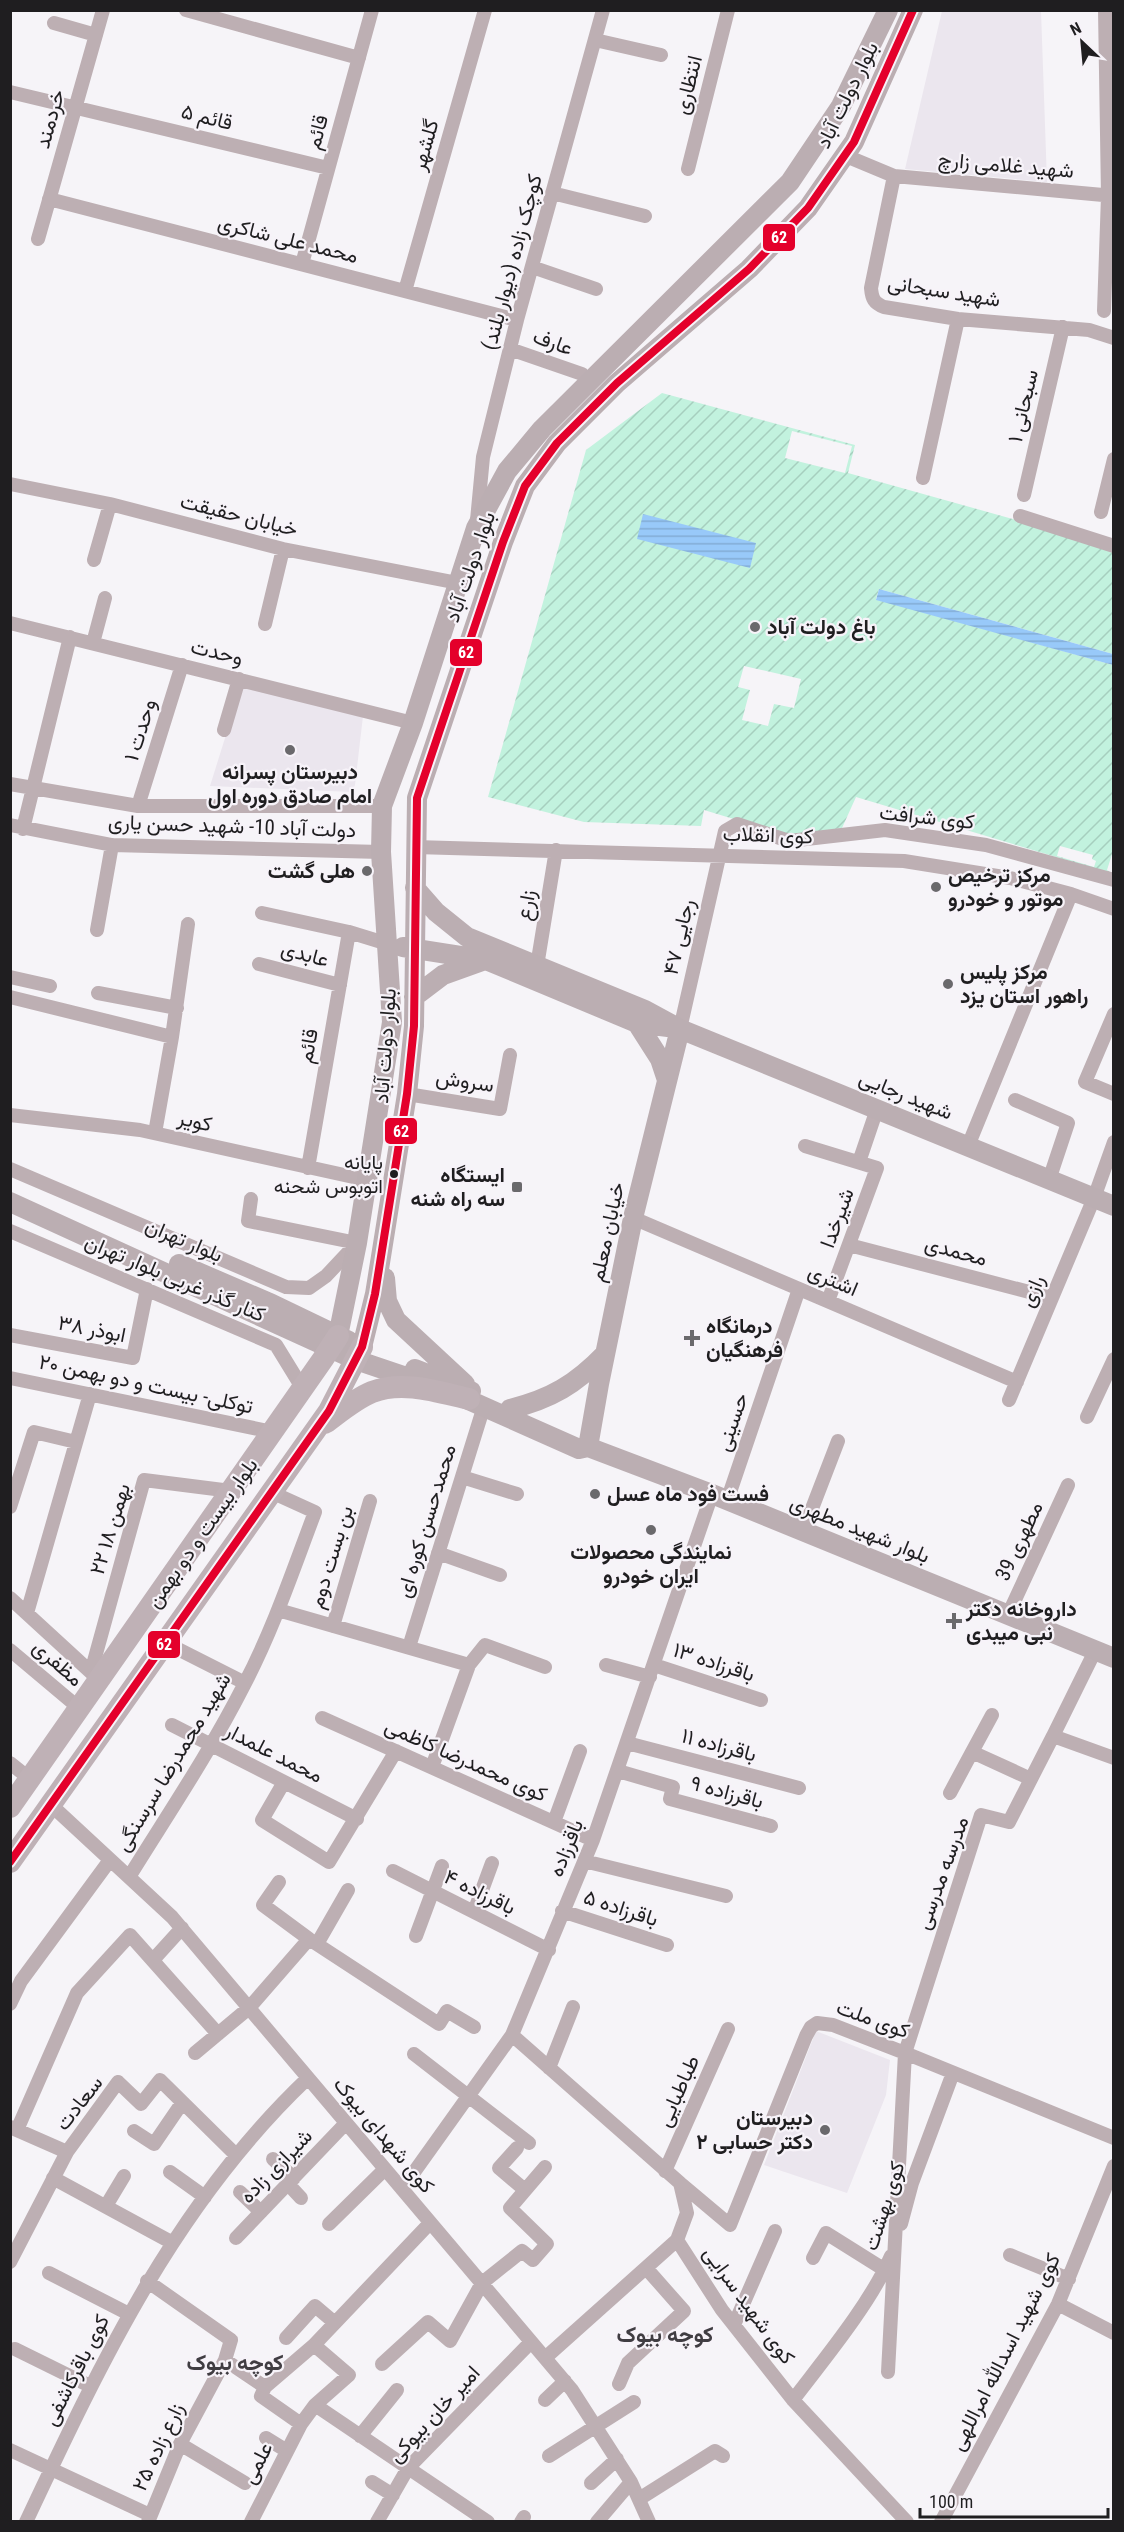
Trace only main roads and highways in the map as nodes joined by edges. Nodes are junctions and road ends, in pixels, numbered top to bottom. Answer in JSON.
{"nodes":[{"id":1,"x":888,"y":10,"type":"edge"},
{"id":2,"x":913,"y":10,"type":"edge"},
{"id":3,"x":825,"y":132,"type":"junction"},
{"id":4,"x":850,"y":149,"type":"junction"},
{"id":5,"x":415,"y":888,"type":"junction"},
{"id":6,"x":388,"y":944,"type":"junction"},
{"id":7,"x":414,"y":949,"type":"junction"},
{"id":8,"x":486,"y":960,"type":"junction"},
{"id":9,"x":414,"y":997,"type":"junction"},
{"id":10,"x":637,"y":1023,"type":"junction"},
{"id":11,"x":680,"y":1029,"type":"junction"},
{"id":12,"x":667,"y":1080,"type":"junction"},
{"id":13,"x":10,"y":1191,"type":"edge"},
{"id":14,"x":10,"y":1202,"type":"edge"},
{"id":15,"x":1113,"y":1206,"type":"edge"},
{"id":16,"x":382,"y":1245,"type":"junction"},
{"id":17,"x":334,"y":1342,"type":"junction"},
{"id":18,"x":359,"y":1354,"type":"junction"},
{"id":19,"x":605,"y":1354,"type":"junction"},
{"id":20,"x":475,"y":1399,"type":"junction"},
{"id":21,"x":510,"y":1409,"type":"junction"},
{"id":22,"x":315,"y":1431,"type":"junction"},
{"id":23,"x":588,"y":1447,"type":"junction"},
{"id":24,"x":116,"y":1654,"type":"junction"},
{"id":25,"x":1113,"y":1658,"type":"edge"},
{"id":26,"x":143,"y":1672,"type":"junction"},
{"id":27,"x":10,"y":1807,"type":"edge"},
{"id":28,"x":10,"y":1862,"type":"edge"}],
"edges":[{"from":1,"to":3,"type":"main road","name":"بلوار دولت آباد"},
{"from":2,"to":4,"type":"main road","name":"بلوار دولت آباد"},
{"from":3,"to":4,"type":"main road"},
{"from":3,"to":6,"type":"main road","name":"بلوار دولت آباد"},
{"from":4,"to":5,"type":"main road","name":"بلوار دولت آباد"},
{"from":5,"to":7,"type":"main road","name":"بلوار دولت آباد"},
{"from":5,"to":11,"type":"main road","name":"شهید رجایی"},
{"from":6,"to":7,"type":"main road","name":"شهید رجایی"},
{"from":6,"to":17,"type":"main road","name":"بلوار دولت آباد"},
{"from":7,"to":8,"type":"main road","name":"شهید رجایی"},
{"from":7,"to":9,"type":"main road","name":"بلوار دولت آباد"},
{"from":8,"to":9,"type":"main road"},
{"from":8,"to":10,"type":"main road","name":"شهید رجایی"},
{"from":9,"to":16,"type":"main road","name":"بلوار دولت آباد"},
{"from":10,"to":11,"type":"main road","name":"شهید رجایی"},
{"from":10,"to":12,"type":"main road"},
{"from":11,"to":12,"type":"main road","name":"خیابان معلم"},
{"from":11,"to":15,"type":"main road","name":"شهید رجایی"},
{"from":12,"to":19,"type":"main road","name":"خیابان معلم"},
{"from":13,"to":17,"type":"main road","name":"بلوار تهران"},
{"from":14,"to":17,"type":"main road","name":"بلوار تهران"},
{"from":16,"to":18,"type":"main road","name":"بلوار دولت آباد"},
{"from":16,"to":20,"type":"main road"},
{"from":17,"to":18,"type":"main road","name":"بلوار شهید مطهری"},
{"from":17,"to":24,"type":"main road","name":"بلوار بیست و دو بهمن"},
{"from":18,"to":20,"type":"main road","name":"بلوار شهید مطهری"},
{"from":18,"to":22,"type":"main road","name":"بلوار بیست و دو بهمن"},
{"from":19,"to":21,"type":"main road"},
{"from":19,"to":23,"type":"main road","name":"خیابان معلم"},
{"from":20,"to":21,"type":"main road","name":"بلوار شهید مطهری"},
{"from":20,"to":22,"type":"main road"},
{"from":20,"to":23,"type":"main road","name":"بلوار شهید مطهری"},
{"from":21,"to":23,"type":"main road","name":"بلوار شهید مطهری"},
{"from":22,"to":26,"type":"main road","name":"بلوار بیست و دو بهمن"},
{"from":23,"to":25,"type":"main road","name":"بلوار شهید مطهری"},
{"from":24,"to":26,"type":"main road"},
{"from":24,"to":27,"type":"main road","name":"بلوار بیست و دو بهمن"},
{"from":26,"to":28,"type":"main road","name":"بلوار بیست و دو بهمن"}]}
